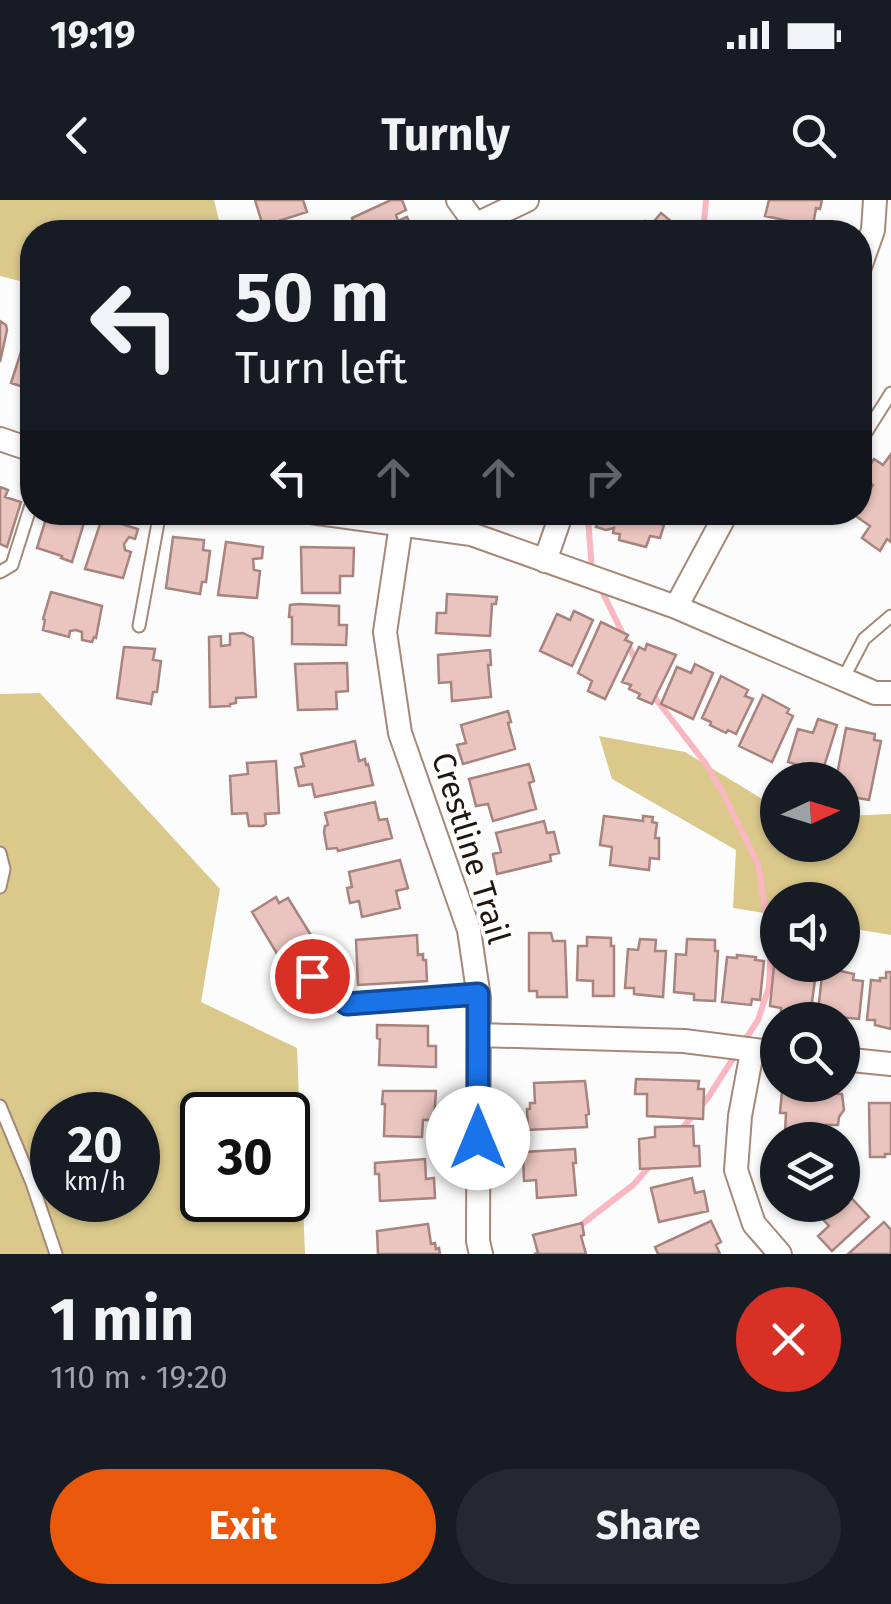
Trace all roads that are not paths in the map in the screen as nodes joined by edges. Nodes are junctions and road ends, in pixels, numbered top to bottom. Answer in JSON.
{"nodes":[{"id":1,"x":526,"y":200,"type":"edge"},
{"id":2,"x":875,"y":200,"type":"edge"},
{"id":3,"x":493,"y":220,"type":"edge"},
{"id":4,"x":872,"y":233,"type":"edge"},
{"id":5,"x":891,"y":393,"type":"edge"},
{"id":6,"x":872,"y":423,"type":"edge"},
{"id":7,"x":25,"y":525,"type":"edge"},
{"id":8,"x":158,"y":525,"type":"edge"},
{"id":9,"x":402,"y":525,"type":"joint"},
{"id":10,"x":557,"y":525,"type":"edge"},
{"id":11,"x":720,"y":525,"type":"edge"},
{"id":12,"x":545,"y":561,"type":"junction"},
{"id":13,"x":0,"y":572,"type":"edge"},
{"id":14,"x":676,"y":607,"type":"junction"},
{"id":15,"x":891,"y":616,"type":"edge"},
{"id":16,"x":139,"y":626,"type":"dead end"},
{"id":17,"x":842,"y":679,"type":"junction"},
{"id":18,"x":891,"y":693,"type":"edge"},
{"id":19,"x":0,"y":854,"type":"edge"},
{"id":20,"x":0,"y":887,"type":"edge"},
{"id":21,"x":312,"y":976,"type":"dead end"},
{"id":22,"x":478,"y":994,"type":"junction"},
{"id":23,"x":479,"y":1035,"type":"junction"},
{"id":24,"x":752,"y":1052,"type":"junction"},
{"id":25,"x":760,"y":1053,"type":"edge"},
{"id":26,"x":860,"y":1061,"type":"edge"},
{"id":27,"x":891,"y":1064,"type":"edge"},
{"id":28,"x":0,"y":1106,"type":"edge"},
{"id":29,"x":56,"y":1254,"type":"edge"},
{"id":30,"x":481,"y":1254,"type":"edge"},
{"id":31,"x":780,"y":1254,"type":"edge"}],
"edges":[{"from":1,"to":3,"type":"street"},
{"from":2,"to":4,"type":"street"},
{"from":5,"to":6,"type":"lane"},
{"from":7,"to":13,"type":"lane"},
{"from":8,"to":16,"type":"lane"},
{"from":9,"to":12,"type":"street"},
{"from":9,"to":22,"type":"street","name":"Crestline Trail"},
{"from":10,"to":12,"type":"street"},
{"from":11,"to":14,"type":"street"},
{"from":12,"to":14,"type":"street"},
{"from":14,"to":17,"type":"street"},
{"from":15,"to":17,"type":"lane"},
{"from":17,"to":18,"type":"street"},
{"from":19,"to":20,"type":"lane"},
{"from":21,"to":22,"type":"lane"},
{"from":22,"to":23,"type":"street","name":"Crestline Trail"},
{"from":23,"to":24,"type":"street"},
{"from":23,"to":30,"type":"street","name":"Crestline Trail"},
{"from":24,"to":25,"type":"street"},
{"from":24,"to":31,"type":"street"},
{"from":26,"to":27,"type":"street"},
{"from":28,"to":29,"type":"lane"}]}
